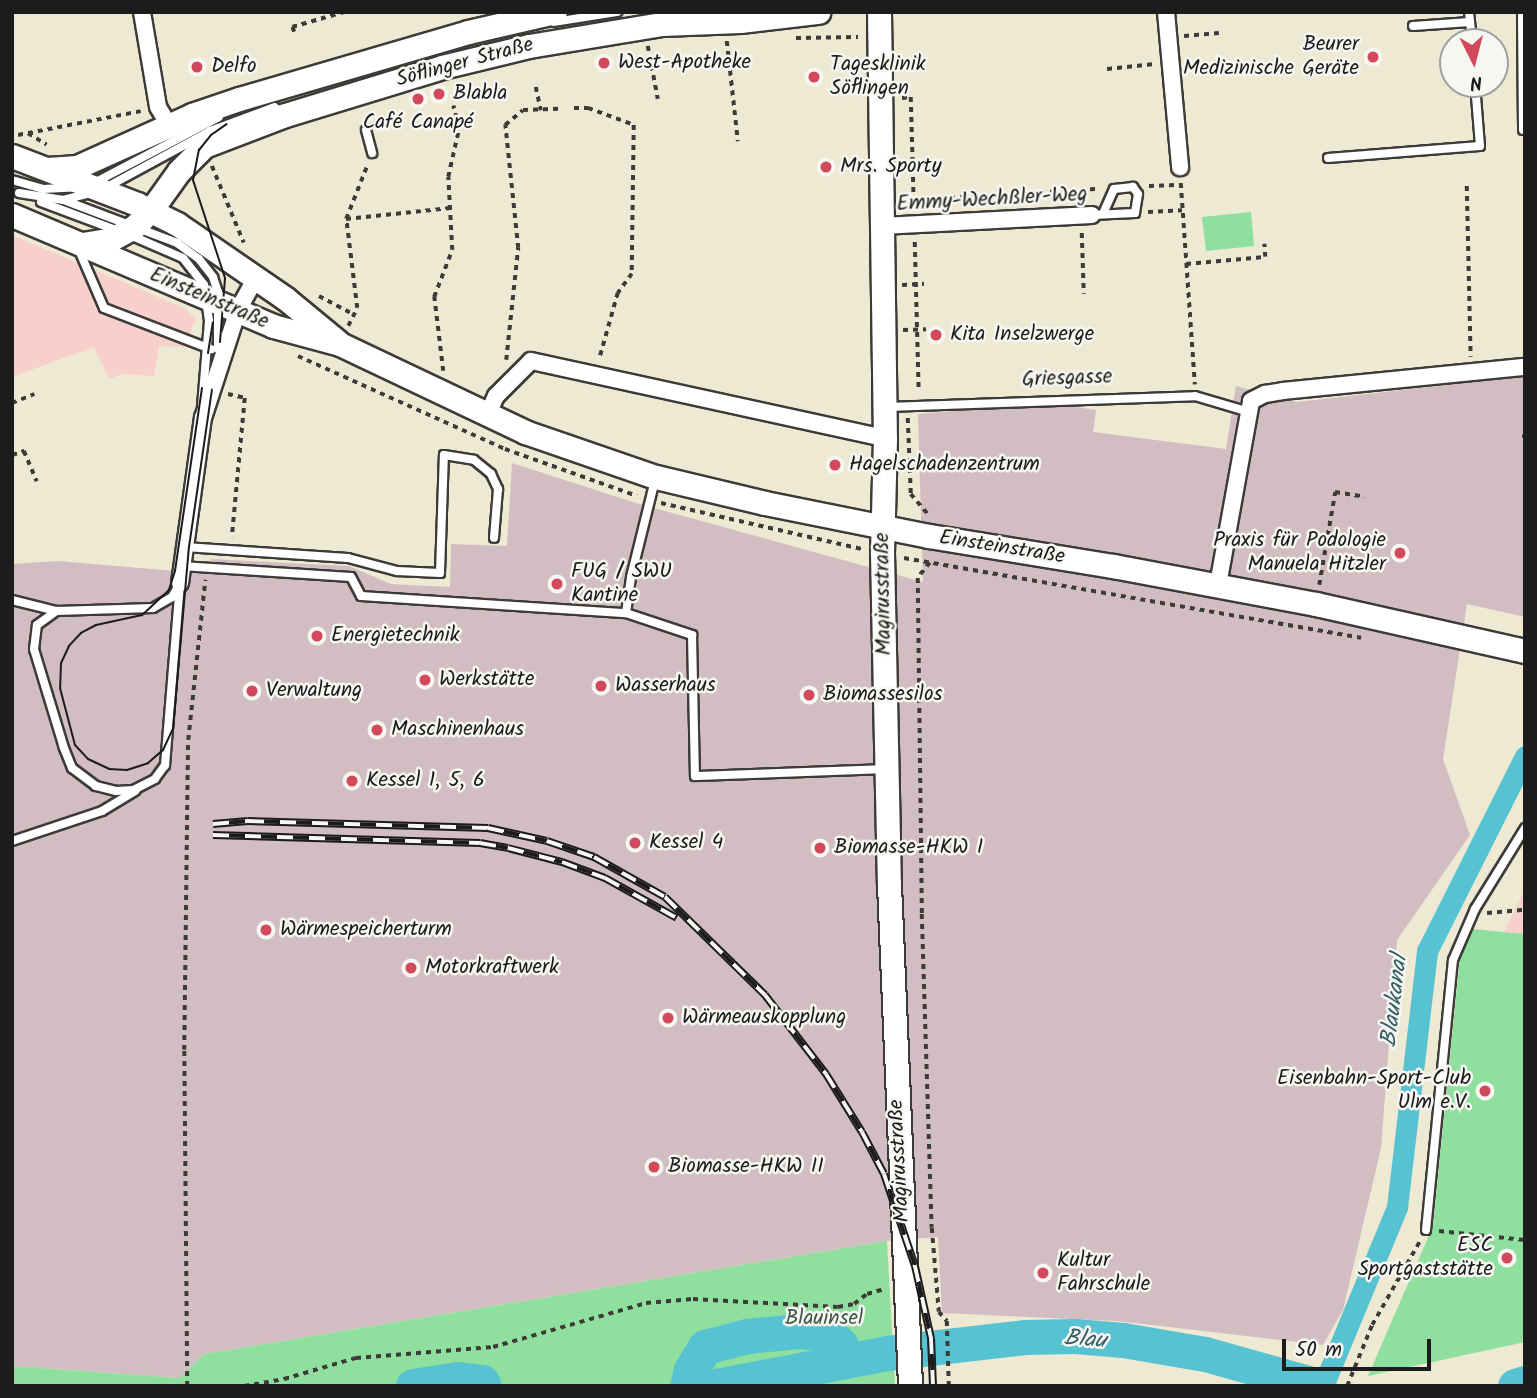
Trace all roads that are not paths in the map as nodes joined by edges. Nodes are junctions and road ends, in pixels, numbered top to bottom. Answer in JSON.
{"nodes":[{"id":1,"x":142,"y":12,"type":"edge"},
{"id":2,"x":617,"y":12,"type":"edge"},
{"id":3,"x":687,"y":12,"type":"edge"},
{"id":4,"x":818,"y":12,"type":"edge"},
{"id":5,"x":1166,"y":12,"type":"edge"},
{"id":6,"x":1522,"y":12,"type":"edge"},
{"id":7,"x":1470,"y":17,"type":"edge"},
{"id":8,"x":551,"y":22,"type":"edge"},
{"id":9,"x":879,"y":24,"type":"edge"},
{"id":10,"x":1413,"y":26,"type":"dead end"},
{"id":11,"x":536,"y":34,"type":"dead end"},
{"id":12,"x":309,"y":97,"type":"dead end"},
{"id":13,"x":1476,"y":98,"type":"edge"},
{"id":14,"x":289,"y":103,"type":"dead end"},
{"id":15,"x":227,"y":124,"type":"junction"},
{"id":16,"x":172,"y":129,"type":"junction"},
{"id":17,"x":366,"y":130,"type":"dead end"},
{"id":18,"x":1522,"y":130,"type":"dead end"},
{"id":19,"x":209,"y":149,"type":"junction"},
{"id":20,"x":372,"y":153,"type":"road end"},
{"id":21,"x":12,"y":156,"type":"edge"},
{"id":22,"x":1328,"y":158,"type":"dead end"},
{"id":23,"x":1180,"y":167,"type":"road end"},
{"id":24,"x":47,"y":169,"type":"junction"},
{"id":25,"x":179,"y":171,"type":"junction"},
{"id":26,"x":12,"y":180,"type":"edge"},
{"id":27,"x":28,"y":186,"type":"junction"},
{"id":28,"x":94,"y":188,"type":"junction"},
{"id":29,"x":14,"y":200,"type":"edge"},
{"id":30,"x":63,"y":200,"type":"junction"},
{"id":31,"x":151,"y":210,"type":"junction"},
{"id":32,"x":1092,"y":215,"type":"junction"},
{"id":33,"x":882,"y":226,"type":"junction"},
{"id":34,"x":129,"y":230,"type":"junction"},
{"id":35,"x":79,"y":243,"type":"junction"},
{"id":36,"x":252,"y":267,"type":"junction"},
{"id":37,"x":222,"y":304,"type":"junction"},
{"id":38,"x":340,"y":344,"type":"junction"},
{"id":39,"x":216,"y":351,"type":"junction"},
{"id":40,"x":1525,"y":367,"type":"edge"},
{"id":41,"x":884,"y":407,"type":"junction"},
{"id":42,"x":1249,"y":412,"type":"junction"},
{"id":43,"x":487,"y":416,"type":"junction"},
{"id":44,"x":203,"y":418,"type":"junction"},
{"id":45,"x":885,"y":438,"type":"junction"},
{"id":46,"x":656,"y":477,"type":"junction"},
{"id":47,"x":883,"y":527,"type":"junction"},
{"id":48,"x":494,"y":538,"type":"dead end"},
{"id":49,"x":183,"y":547,"type":"junction"},
{"id":50,"x":181,"y":566,"type":"junction"},
{"id":51,"x":180,"y":583,"type":"junction"},
{"id":52,"x":1218,"y":585,"type":"junction"},
{"id":53,"x":12,"y":600,"type":"edge"},
{"id":54,"x":56,"y":611,"type":"junction"},
{"id":55,"x":626,"y":614,"type":"junction"},
{"id":56,"x":1525,"y":651,"type":"edge"},
{"id":57,"x":886,"y":769,"type":"junction"},
{"id":58,"x":141,"y":787,"type":"junction"},
{"id":59,"x":1525,"y":828,"type":"edge"},
{"id":60,"x":12,"y":842,"type":"edge"},
{"id":61,"x":1426,"y":1230,"type":"road end"},
{"id":62,"x":911,"y":1386,"type":"edge"}],
"edges":[{"from":1,"to":16,"type":"street"},
{"from":2,"to":16,"type":"lane"},
{"from":3,"to":8,"type":"lane"},
{"from":4,"to":19,"type":"street","name":"Söflinger Straße"},
{"from":5,"to":23,"type":"street"},
{"from":6,"to":18,"type":"lane"},
{"from":7,"to":10,"type":"lane"},
{"from":8,"to":16,"type":"street","name":"Söflinger Straße"},
{"from":9,"to":33,"type":"street","name":"Magirusstraße"},
{"from":11,"to":12,"type":"lane"},
{"from":13,"to":22,"type":"lane"},
{"from":14,"to":15,"type":"lane"},
{"from":15,"to":16,"type":"lane"},
{"from":15,"to":19,"type":"lane"},
{"from":16,"to":24,"type":"street","name":"Söflinger Straße"},
{"from":16,"to":25,"type":"street"},
{"from":16,"to":28,"type":"lane"},
{"from":16,"to":28,"type":"lane"},
{"from":17,"to":20,"type":"lane"},
{"from":19,"to":25,"type":"street","name":"Söflinger Straße"},
{"from":21,"to":24,"type":"street","name":"Einsteinstraße"},
{"from":24,"to":28,"type":"street","name":"Einsteinstraße"},
{"from":25,"to":31,"type":"street","name":"Söflinger Straße"},
{"from":26,"to":27,"type":"lane"},
{"from":27,"to":28,"type":"lane"},
{"from":27,"to":30,"type":"lane"},
{"from":28,"to":30,"type":"lane"},
{"from":28,"to":31,"type":"street","name":"Einsteinstraße"},
{"from":29,"to":30,"type":"lane"},
{"from":29,"to":34,"type":"lane"},
{"from":29,"to":35,"type":"street","name":"Einsteinstraße"},
{"from":30,"to":34,"type":"lane"},
{"from":31,"to":34,"type":"street","name":"Söflinger Straße"},
{"from":31,"to":36,"type":"street","name":"Einsteinstraße"},
{"from":32,"to":32,"type":"lane","name":"Emmy-Wechßler-Weg"},
{"from":32,"to":33,"type":"street","name":"Emmy-Wechßler-Weg"},
{"from":33,"to":41,"type":"street","name":"Magirusstraße"},
{"from":34,"to":35,"type":"street"},
{"from":34,"to":37,"type":"lane"},
{"from":34,"to":37,"type":"lane"},
{"from":35,"to":37,"type":"street","name":"Einsteinstraße"},
{"from":35,"to":39,"type":"lane"},
{"from":36,"to":37,"type":"street"},
{"from":36,"to":38,"type":"street","name":"Einsteinstraße"},
{"from":37,"to":38,"type":"street","name":"Einsteinstraße"},
{"from":37,"to":39,"type":"street"},
{"from":37,"to":39,"type":"lane"},
{"from":38,"to":43,"type":"street","name":"Einsteinstraße"},
{"from":39,"to":44,"type":"street"},
{"from":39,"to":44,"type":"lane"},
{"from":40,"to":42,"type":"street"},
{"from":41,"to":42,"type":"lane","name":"Griesgasse"},
{"from":41,"to":45,"type":"street","name":"Magirusstraße"},
{"from":42,"to":52,"type":"street"},
{"from":43,"to":45,"type":"street"},
{"from":43,"to":46,"type":"street","name":"Einsteinstraße"},
{"from":44,"to":49,"type":"street"},
{"from":45,"to":47,"type":"street","name":"Magirusstraße"},
{"from":46,"to":47,"type":"street","name":"Einsteinstraße"},
{"from":46,"to":55,"type":"lane"},
{"from":47,"to":52,"type":"street","name":"Einsteinstraße"},
{"from":47,"to":57,"type":"street","name":"Magirusstraße"},
{"from":48,"to":49,"type":"lane"},
{"from":49,"to":50,"type":"street"},
{"from":50,"to":51,"type":"street"},
{"from":50,"to":55,"type":"lane"},
{"from":51,"to":54,"type":"lane"},
{"from":51,"to":58,"type":"lane"},
{"from":52,"to":56,"type":"street","name":"Einsteinstraße"},
{"from":53,"to":54,"type":"lane"},
{"from":54,"to":58,"type":"lane"},
{"from":55,"to":57,"type":"lane"},
{"from":57,"to":62,"type":"street","name":"Magirusstraße"},
{"from":58,"to":60,"type":"lane"},
{"from":59,"to":61,"type":"lane"}]}
